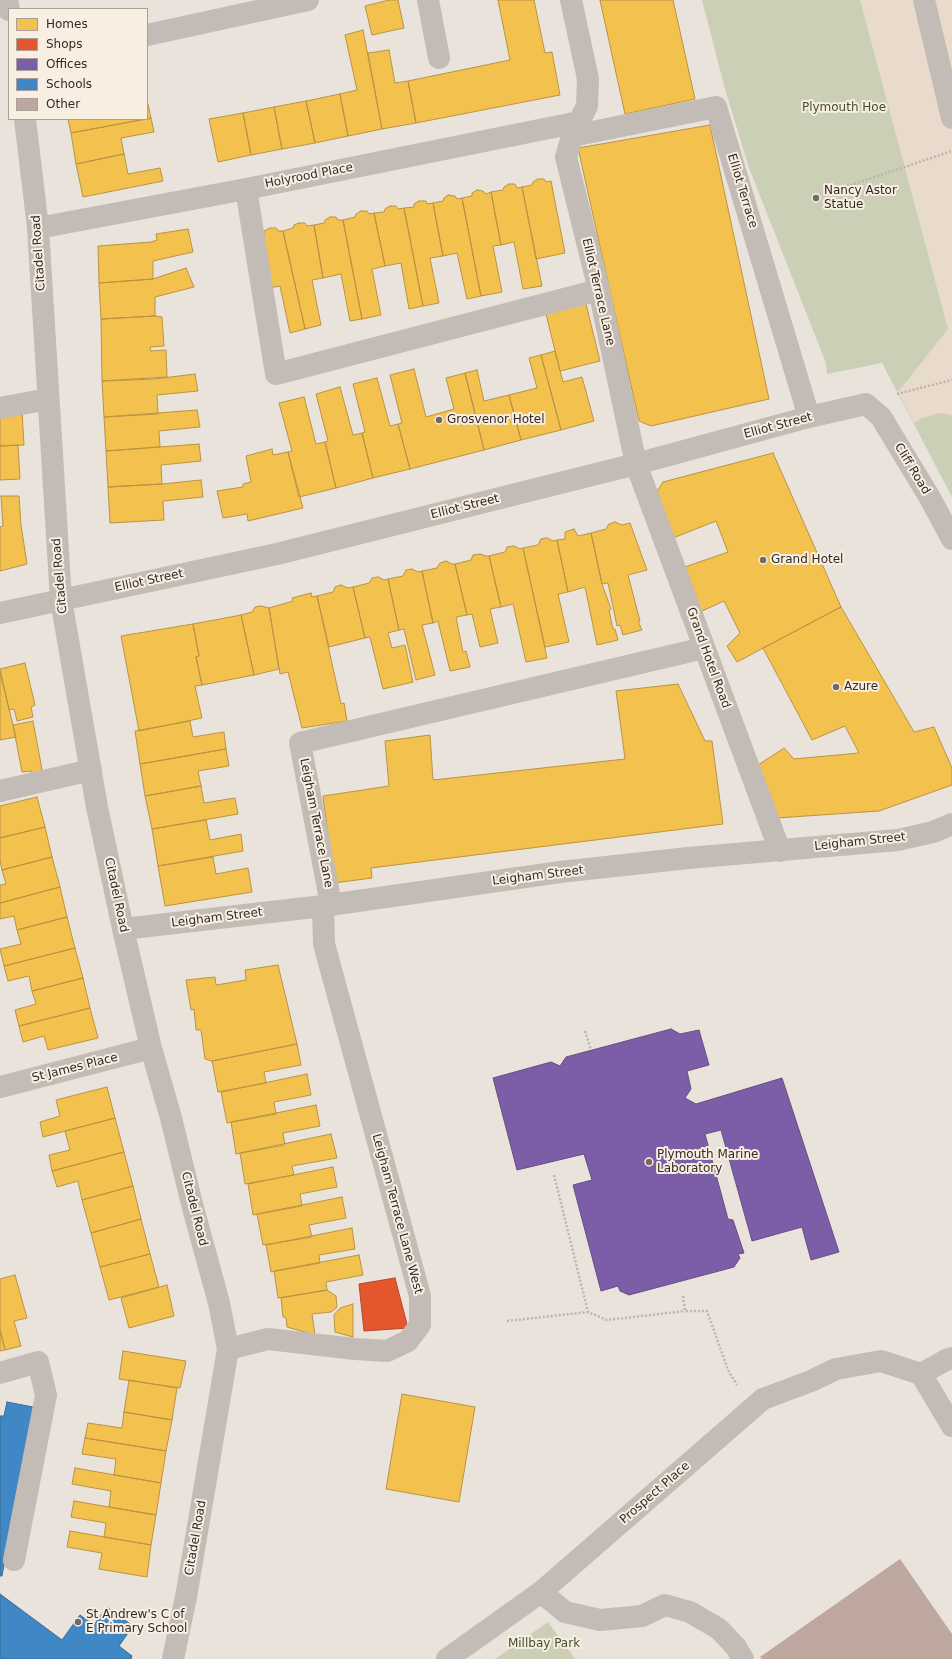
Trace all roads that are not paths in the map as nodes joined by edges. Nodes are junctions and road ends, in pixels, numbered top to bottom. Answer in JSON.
{"nodes":[{"id":1,"x":308,"y":0,"type":"edge"},
{"id":2,"x":428,"y":0,"type":"edge"},
{"id":3,"x":572,"y":0,"type":"edge"},
{"id":4,"x":924,"y":0,"type":"edge"},
{"id":5,"x":148,"y":35,"type":"edge"},
{"id":6,"x":439,"y":58,"type":"dead end"},
{"id":7,"x":952,"y":118,"type":"edge"},
{"id":8,"x":25,"y":120,"type":"edge"},
{"id":9,"x":575,"y":129,"type":"junction"},
{"id":10,"x":246,"y":189,"type":"junction"},
{"id":11,"x":38,"y":228,"type":"junction"},
{"id":12,"x":599,"y":290,"type":"junction"},
{"id":13,"x":48,"y":399,"type":"junction"},
{"id":14,"x":0,"y":408,"type":"edge"},
{"id":15,"x":874,"y":411,"type":"joint"},
{"id":16,"x":809,"y":417,"type":"junction"},
{"id":17,"x":636,"y":464,"type":"junction"},
{"id":18,"x":952,"y":539,"type":"edge"},
{"id":19,"x":61,"y":600,"type":"junction"},
{"id":20,"x":0,"y":613,"type":"edge"},
{"id":21,"x":704,"y":648,"type":"junction"},
{"id":22,"x":91,"y":770,"type":"junction"},
{"id":23,"x":0,"y":791,"type":"edge"},
{"id":24,"x":952,"y":824,"type":"edge"},
{"id":25,"x":780,"y":851,"type":"junction"},
{"id":26,"x":327,"y":905,"type":"junction"},
{"id":27,"x":123,"y":929,"type":"junction"},
{"id":28,"x":151,"y":1048,"type":"junction"},
{"id":29,"x":0,"y":1087,"type":"edge"},
{"id":30,"x":228,"y":1349,"type":"junction"},
{"id":31,"x":952,"y":1358,"type":"edge"},
{"id":32,"x":0,"y":1373,"type":"edge"},
{"id":33,"x":921,"y":1374,"type":"junction"},
{"id":34,"x":952,"y":1426,"type":"edge"},
{"id":35,"x":14,"y":1560,"type":"dead end"},
{"id":36,"x":541,"y":1592,"type":"junction"},
{"id":37,"x":173,"y":1659,"type":"edge"},
{"id":38,"x":447,"y":1659,"type":"edge"},
{"id":39,"x":743,"y":1659,"type":"edge"}],
"edges":[{"from":1,"to":5,"type":"street"},
{"from":2,"to":6,"type":"street"},
{"from":3,"to":9,"type":"street","name":"Elliot Terrace Lane"},
{"from":4,"to":7,"type":"street"},
{"from":8,"to":11,"type":"street","name":"Citadel Road"},
{"from":9,"to":10,"type":"street","name":"Holyrood Place"},
{"from":9,"to":12,"type":"street","name":"Elliot Terrace Lane"},
{"from":9,"to":16,"type":"street","name":"Elliot Terrace"},
{"from":10,"to":11,"type":"street","name":"Holyrood Place"},
{"from":10,"to":12,"type":"street"},
{"from":11,"to":13,"type":"street","name":"Citadel Road"},
{"from":12,"to":17,"type":"street","name":"Elliot Terrace Lane"},
{"from":13,"to":14,"type":"street"},
{"from":13,"to":19,"type":"street","name":"Citadel Road"},
{"from":15,"to":16,"type":"street","name":"Elliot Street"},
{"from":15,"to":18,"type":"street","name":"Cliff Road"},
{"from":16,"to":17,"type":"street","name":"Elliot Street"},
{"from":17,"to":19,"type":"street","name":"Elliot Street"},
{"from":17,"to":21,"type":"street","name":"Grand Hotel Road"},
{"from":19,"to":20,"type":"street","name":"Elliot Street"},
{"from":19,"to":22,"type":"street","name":"Citadel Road"},
{"from":21,"to":25,"type":"street","name":"Grand Hotel Road"},
{"from":21,"to":26,"type":"street","name":"Leigham Terrace Lane"},
{"from":22,"to":23,"type":"street"},
{"from":22,"to":27,"type":"street","name":"Citadel Road"},
{"from":24,"to":25,"type":"street","name":"Leigham Street"},
{"from":25,"to":26,"type":"street","name":"Leigham Street"},
{"from":26,"to":27,"type":"street","name":"Leigham Street"},
{"from":26,"to":30,"type":"street","name":"Leigham Terrace Lane West"},
{"from":27,"to":28,"type":"street","name":"Citadel Road"},
{"from":28,"to":29,"type":"street","name":"St James Place"},
{"from":28,"to":30,"type":"street","name":"Citadel Road"},
{"from":30,"to":37,"type":"street","name":"Citadel Road"},
{"from":31,"to":33,"type":"street"},
{"from":32,"to":35,"type":"street"},
{"from":33,"to":34,"type":"street"},
{"from":33,"to":36,"type":"street","name":"Prospect Place"},
{"from":36,"to":38,"type":"street","name":"Prospect Place"},
{"from":36,"to":39,"type":"street"}]}
